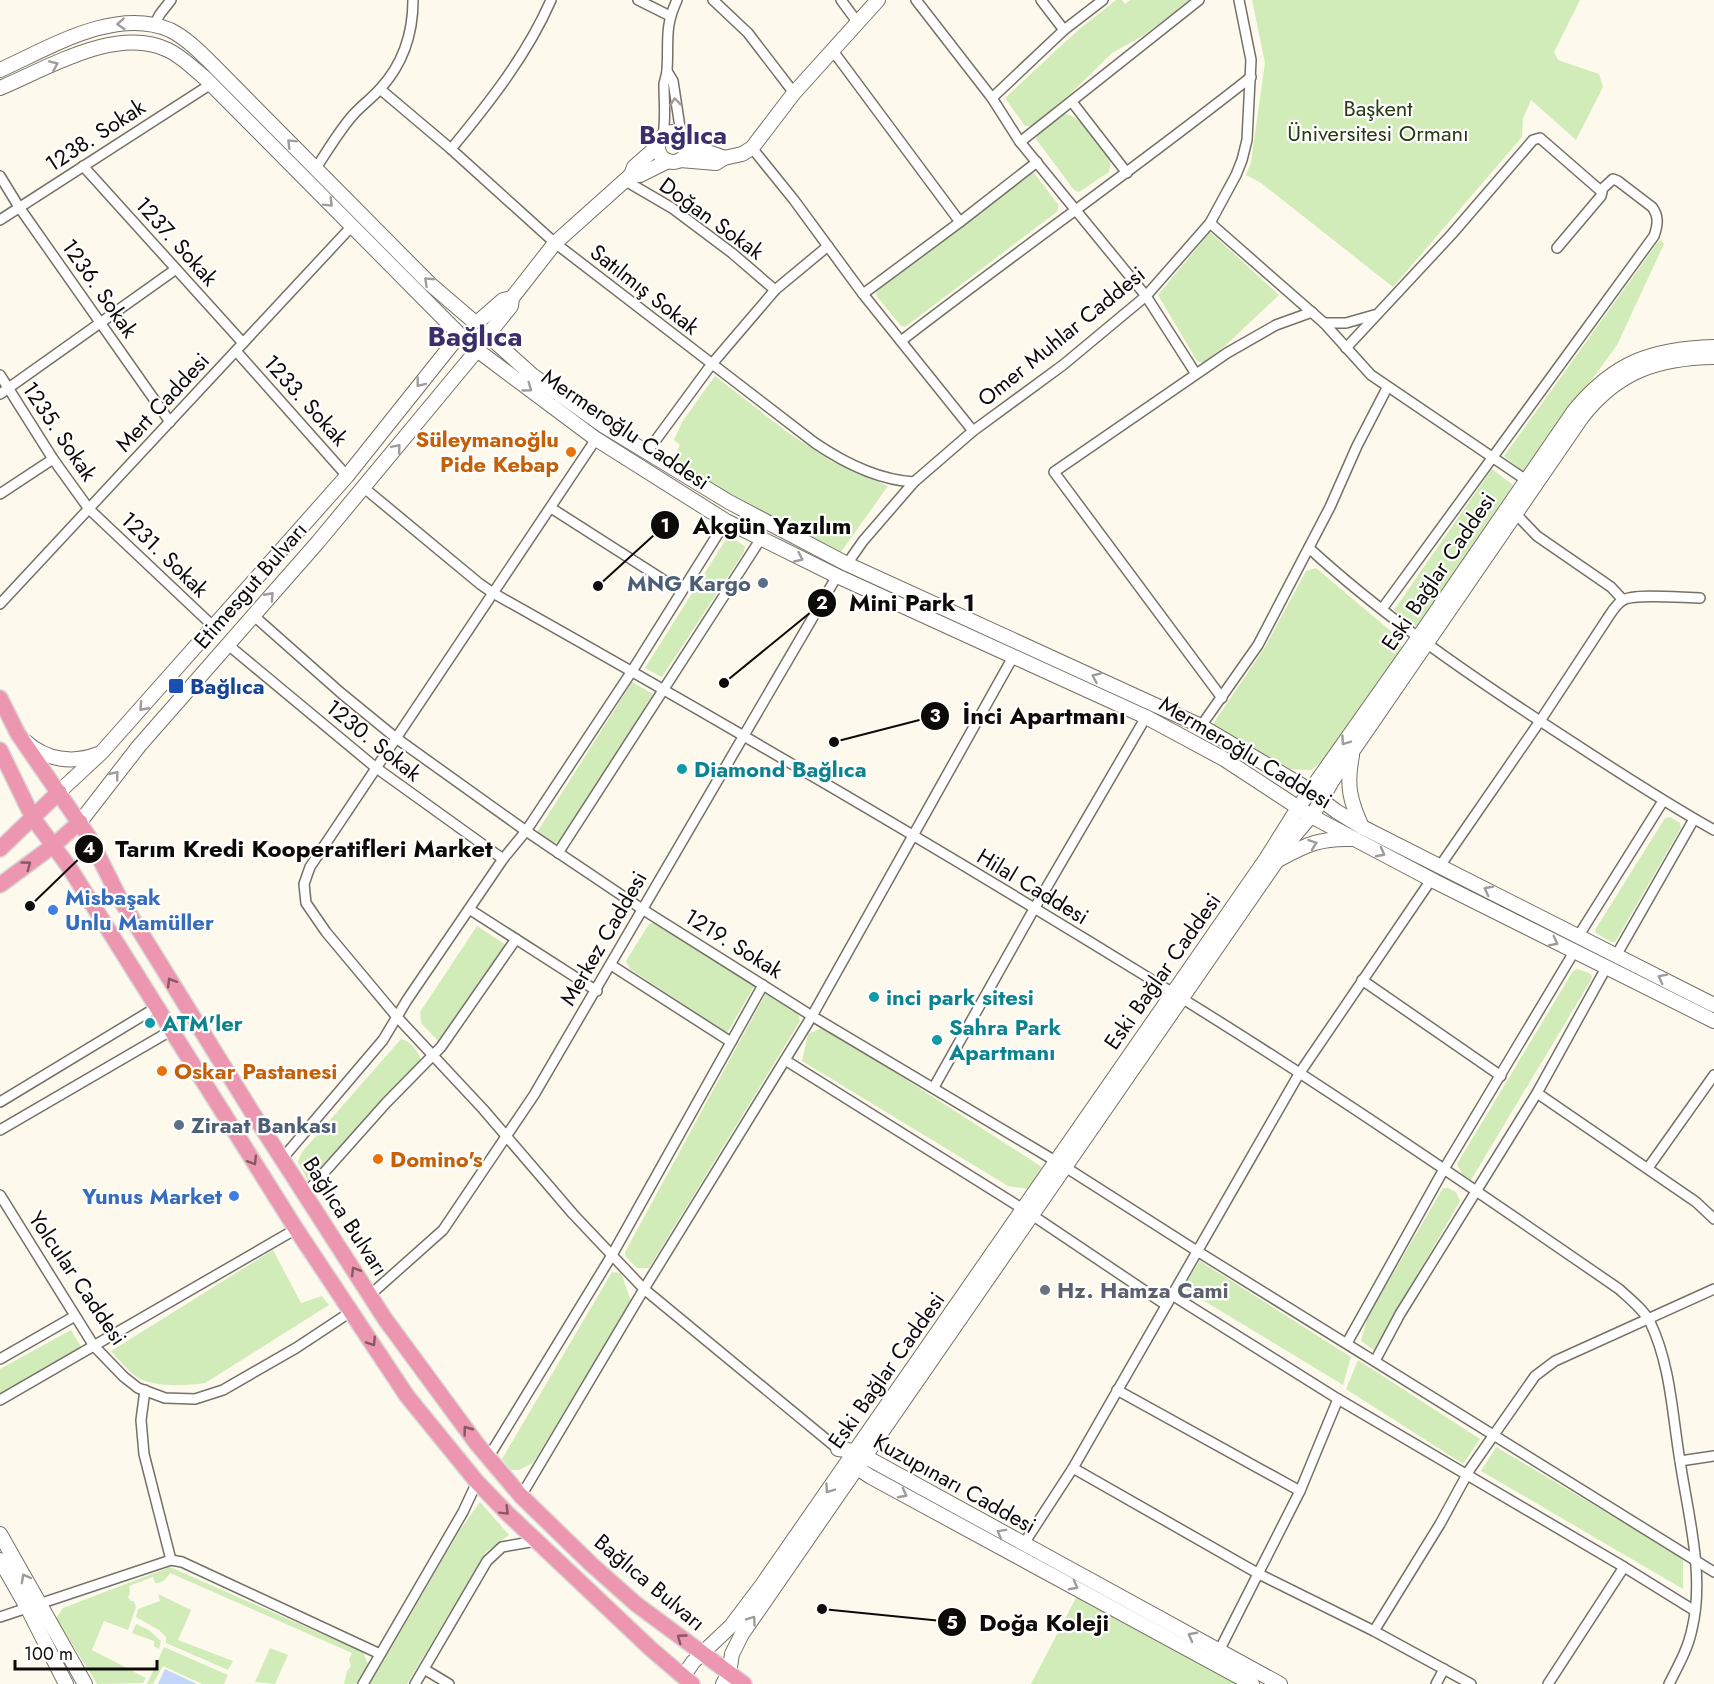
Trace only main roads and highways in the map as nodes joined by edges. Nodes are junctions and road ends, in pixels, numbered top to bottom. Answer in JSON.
{"nodes":[{"id":1,"x":878,"y":0,"type":"edge"},
{"id":2,"x":0,"y":70,"type":"edge"},
{"id":3,"x":0,"y":88,"type":"edge"},
{"id":4,"x":684,"y":139,"type":"junction"},
{"id":5,"x":660,"y":141,"type":"junction"},
{"id":6,"x":724,"y":158,"type":"junction"},
{"id":7,"x":674,"y":161,"type":"junction"},
{"id":8,"x":628,"y":177,"type":"junction"},
{"id":9,"x":512,"y":298,"type":"junction"},
{"id":10,"x":476,"y":321,"type":"junction"},
{"id":11,"x":457,"y":335,"type":"junction"},
{"id":12,"x":490,"y":335,"type":"junction"},
{"id":13,"x":1714,"y":347,"type":"edge"},
{"id":14,"x":477,"y":354,"type":"junction"},
{"id":15,"x":1714,"y":357,"type":"edge"},
{"id":16,"x":1530,"y":483,"type":"junction"},
{"id":17,"x":1422,"y":641,"type":"junction"},
{"id":18,"x":0,"y":698,"type":"edge"},
{"id":19,"x":18,"y":734,"type":"junction"},
{"id":20,"x":0,"y":750,"type":"edge"},
{"id":21,"x":1353,"y":751,"type":"junction"},
{"id":22,"x":102,"y":752,"type":"junction"},
{"id":23,"x":1310,"y":791,"type":"junction"},
{"id":24,"x":59,"y":792,"type":"junction"},
{"id":25,"x":1322,"y":799,"type":"junction"},
{"id":26,"x":1298,"y":808,"type":"junction"},
{"id":27,"x":1311,"y":816,"type":"junction"},
{"id":28,"x":33,"y":818,"type":"junction"},
{"id":29,"x":80,"y":822,"type":"junction"},
{"id":30,"x":1358,"y":833,"type":"junction"},
{"id":31,"x":54,"y":845,"type":"junction"},
{"id":32,"x":0,"y":849,"type":"edge"},
{"id":33,"x":1276,"y":862,"type":"junction"},
{"id":34,"x":0,"y":885,"type":"edge"},
{"id":35,"x":1176,"y":995,"type":"junction"},
{"id":36,"x":1714,"y":1005,"type":"edge"},
{"id":37,"x":1714,"y":1021,"type":"edge"},
{"id":38,"x":838,"y":1449,"type":"road end"},
{"id":39,"x":856,"y":1460,"type":"junction"},
{"id":40,"x":0,"y":1534,"type":"edge"},
{"id":41,"x":0,"y":1560,"type":"edge"},
{"id":42,"x":34,"y":1607,"type":"junction"},
{"id":43,"x":702,"y":1653,"type":"junction"},
{"id":44,"x":1216,"y":1657,"type":"junction"},
{"id":45,"x":726,"y":1678,"type":"edge"},
{"id":46,"x":686,"y":1682,"type":"edge"},
{"id":47,"x":66,"y":1684,"type":"edge"},
{"id":48,"x":85,"y":1684,"type":"edge"},
{"id":49,"x":744,"y":1684,"type":"edge"},
{"id":50,"x":1252,"y":1684,"type":"edge"},
{"id":51,"x":1280,"y":1684,"type":"edge"}],
"edges":[{"from":1,"to":6,"type":"main road"},
{"from":10,"to":2,"type":"main road","one_way":true},
{"from":3,"to":11,"type":"main road","one_way":true},
{"from":4,"to":5,"type":"main road"},
{"from":4,"to":6,"type":"main road"},
{"from":4,"to":7,"type":"main road"},
{"from":5,"to":7,"type":"main road"},
{"from":5,"to":8,"type":"main road"},
{"from":6,"to":7,"type":"main road"},
{"from":7,"to":8,"type":"main road"},
{"from":8,"to":9,"type":"main road"},
{"from":9,"to":10,"type":"main road"},
{"from":9,"to":12,"type":"main road"},
{"from":10,"to":11,"type":"main road"},
{"from":10,"to":12,"type":"main road"},
{"from":11,"to":14,"type":"main road"},
{"from":11,"to":22,"type":"main road","name":"Etimesgut Bulvarı","one_way":true},
{"from":12,"to":14,"type":"main road"},
{"from":23,"to":12,"type":"main road","name":"Mermeroğlu Caddesi","one_way":true},
{"from":13,"to":16,"type":"main road","name":"Eski Bağlar Caddesi"},
{"from":14,"to":26,"type":"main road","name":"Mermeroğlu Caddesi","one_way":true},
{"from":29,"to":14,"type":"main road","name":"Etimesgut Bulvarı","one_way":true},
{"from":15,"to":16,"type":"main road","name":"Eski Bağlar Caddesi"},
{"from":16,"to":17,"type":"main road","name":"Eski Bağlar Caddesi"},
{"from":16,"to":17,"type":"main road","name":"Eski Bağlar Caddesi"},
{"from":17,"to":21,"type":"main road","name":"Eski Bağlar Caddesi"},
{"from":17,"to":23,"type":"main road","name":"Eski Bağlar Caddesi","one_way":true},
{"from":18,"to":19,"type":"main road","name":"Bağlıca Bulvarı"},
{"from":19,"to":22,"type":"main road"},
{"from":19,"to":24,"type":"main road","name":"Bağlıca Bulvarı"},
{"from":20,"to":28,"type":"main road","name":"Bağlıca Bulvarı"},
{"from":21,"to":25,"type":"main road","name":"Eski Bağlar Caddesi"},
{"from":21,"to":30,"type":"main road"},
{"from":22,"to":24,"type":"main road","name":"Etimesgut Bulvarı"},
{"from":23,"to":25,"type":"main road","name":"Mermeroğlu Caddesi"},
{"from":23,"to":26,"type":"main road","name":"Eski Bağlar Caddesi"},
{"from":24,"to":28,"type":"main road","name":"Etimesgut Bulvarı"},
{"from":24,"to":29,"type":"main road","name":"Bağlıca Bulvarı"},
{"from":25,"to":27,"type":"main road","name":"Eski Bağlar Caddesi"},
{"from":25,"to":30,"type":"main road","name":"Mermeroğlu Caddesi"},
{"from":26,"to":27,"type":"main road","name":"Mermeroğlu Caddesi"},
{"from":26,"to":35,"type":"main road","name":"Eski Bağlar Caddesi"},
{"from":27,"to":30,"type":"main road","name":"Mermeroğlu Caddesi"},
{"from":27,"to":33,"type":"main road","name":"Eski Bağlar Caddesi"},
{"from":28,"to":31,"type":"main road","name":"Bağlıca Bulvarı"},
{"from":28,"to":32,"type":"main road","name":"Etimesgut Bulvarı"},
{"from":29,"to":31,"type":"main road","name":"Etimesgut Bulvarı"},
{"from":43,"to":29,"type":"main road","name":"Bağlıca Bulvarı","one_way":true},
{"from":33,"to":30,"type":"main road","one_way":true},
{"from":36,"to":30,"type":"main road","name":"Mermeroğlu Caddesi","one_way":true},
{"from":30,"to":37,"type":"main road","name":"Mermeroğlu Caddesi","one_way":true},
{"from":34,"to":31,"type":"main road","name":"Etimesgut Bulvarı","one_way":true},
{"from":31,"to":46,"type":"main road","name":"Bağlıca Bulvarı","one_way":true},
{"from":33,"to":35,"type":"main road","name":"Eski Bağlar Caddesi"},
{"from":35,"to":39,"type":"main road","name":"Eski Bağlar Caddesi"},
{"from":38,"to":39,"type":"main road","name":"Kuzupınarı Caddesi"},
{"from":39,"to":43,"type":"main road","name":"Eski Bağlar Caddesi","one_way":true},
{"from":39,"to":44,"type":"main road","name":"Kuzupınarı Caddesi","one_way":true},
{"from":44,"to":39,"type":"main road","name":"Kuzupınarı Caddesi","one_way":true},
{"from":45,"to":39,"type":"main road","one_way":true},
{"from":42,"to":40,"type":"main road","one_way":true},
{"from":41,"to":42,"type":"main road"},
{"from":42,"to":47,"type":"main road"},
{"from":42,"to":48,"type":"main road"},
{"from":43,"to":45,"type":"main road","name":"Bağlıca Bulvarı"},
{"from":43,"to":46,"type":"main road","name":"Eski Bağlar Caddesi"},
{"from":44,"to":50,"type":"main road","name":"Kuzupınarı Caddesi"},
{"from":44,"to":51,"type":"main road","name":"Kuzupınarı Caddesi"},
{"from":45,"to":49,"type":"main road","name":"Bağlıca Bulvarı"}]}
